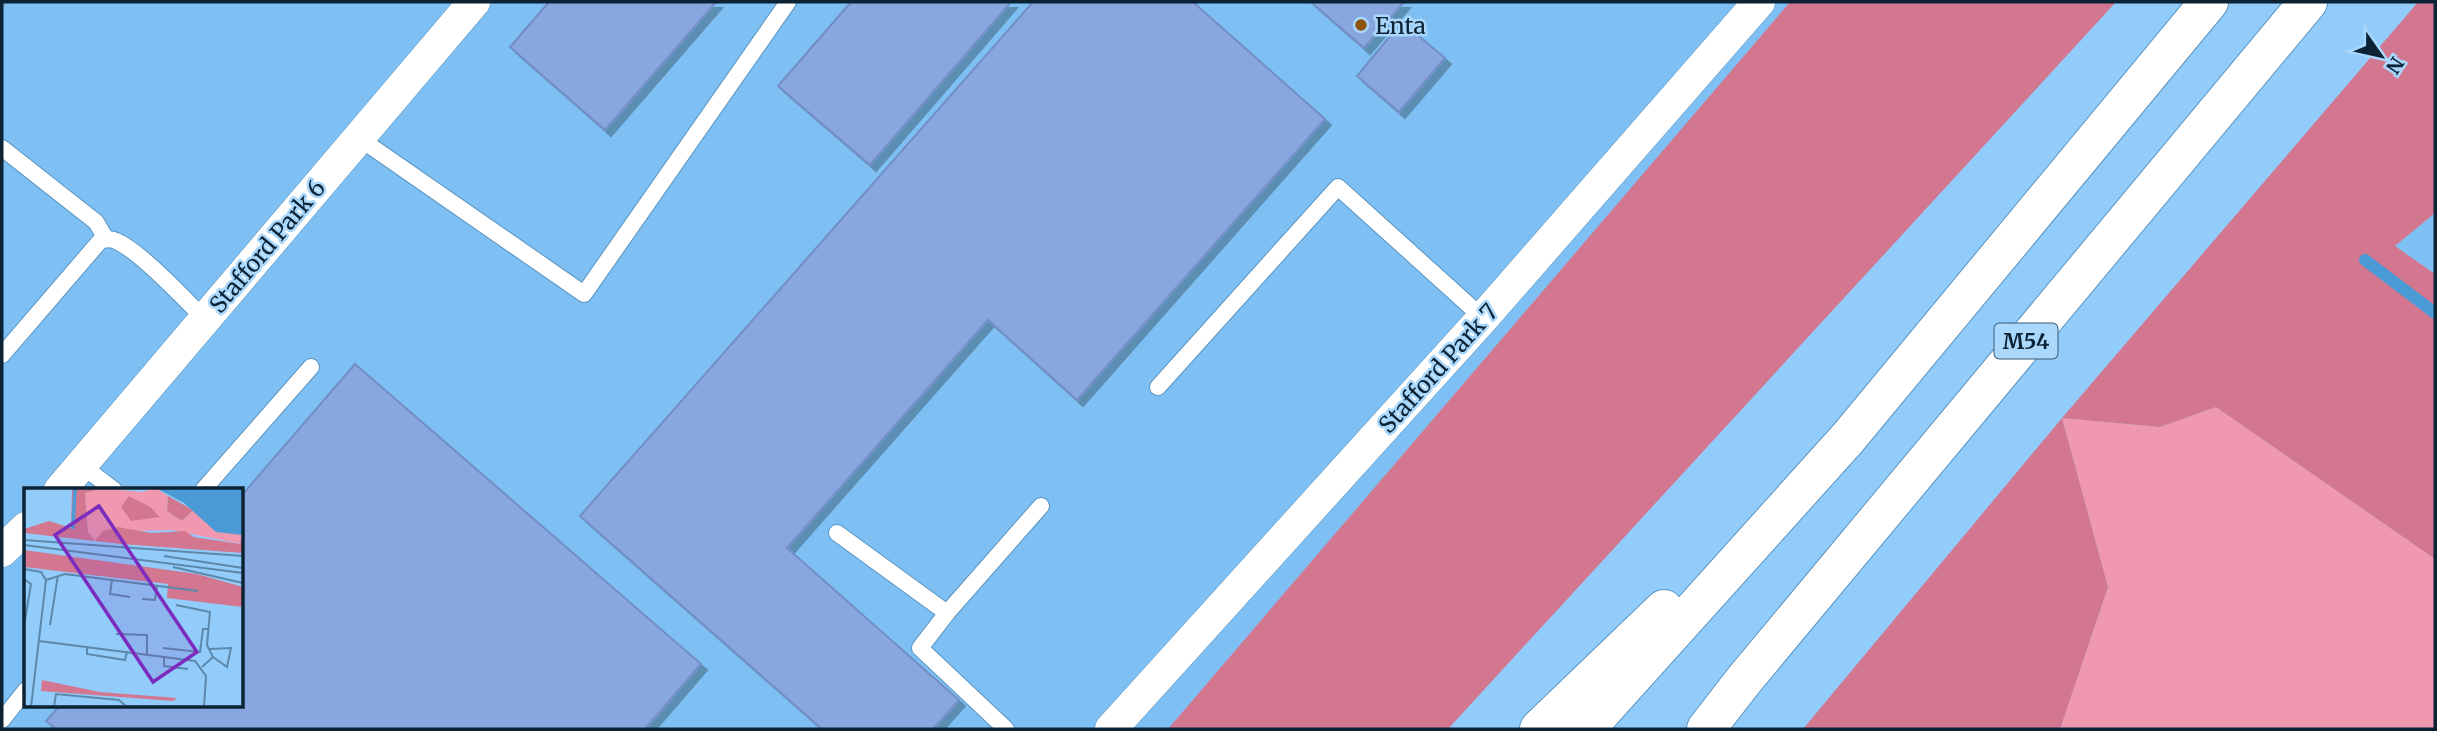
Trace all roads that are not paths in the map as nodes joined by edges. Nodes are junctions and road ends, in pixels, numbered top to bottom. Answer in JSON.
{"nodes":[{"id":1,"x":474,"y":2,"type":"edge"},
{"id":2,"x":788,"y":2,"type":"edge"},
{"id":3,"x":1759,"y":2,"type":"edge"},
{"id":4,"x":2209,"y":2,"type":"edge"},
{"id":5,"x":2308,"y":2,"type":"edge"},
{"id":6,"x":359,"y":138,"type":"junction"},
{"id":7,"x":2,"y":148,"type":"edge"},
{"id":8,"x":106,"y":239,"type":"junction"},
{"id":9,"x":1483,"y":318,"type":"junction"},
{"id":10,"x":205,"y":319,"type":"junction"},
{"id":11,"x":2,"y":355,"type":"edge"},
{"id":12,"x":311,"y":367,"type":"dead end"},
{"id":13,"x":1158,"y":387,"type":"dead end"},
{"id":14,"x":1848,"y":438,"type":"junction"},
{"id":15,"x":81,"y":465,"type":"junction"},
{"id":16,"x":61,"y":488,"type":"edge"},
{"id":17,"x":113,"y":488,"type":"edge"},
{"id":18,"x":204,"y":488,"type":"edge"},
{"id":19,"x":1041,"y":506,"type":"dead end"},
{"id":20,"x":24,"y":530,"type":"edge"},
{"id":21,"x":837,"y":533,"type":"dead end"},
{"id":22,"x":2,"y":551,"type":"edge"},
{"id":23,"x":947,"y":613,"type":"junction"},
{"id":24,"x":1744,"y":680,"type":"junction"},
{"id":25,"x":24,"y":692,"type":"edge"},
{"id":26,"x":2,"y":720,"type":"edge"},
{"id":27,"x":1006,"y":729,"type":"edge"},
{"id":28,"x":1111,"y":729,"type":"edge"},
{"id":29,"x":1539,"y":729,"type":"edge"},
{"id":30,"x":1586,"y":729,"type":"edge"},
{"id":31,"x":1699,"y":729,"type":"edge"},
{"id":32,"x":1706,"y":729,"type":"edge"}],
"edges":[{"from":1,"to":6,"type":"street","name":"Stafford Park 6"},
{"from":2,"to":6,"type":"lane"},
{"from":3,"to":9,"type":"street","name":"Stafford Park 7"},
{"from":4,"to":14,"type":"highway"},
{"from":5,"to":24,"type":"highway","number":"M54"},
{"from":6,"to":10,"type":"street","name":"Stafford Park 6"},
{"from":7,"to":8,"type":"lane"},
{"from":8,"to":10,"type":"lane"},
{"from":8,"to":11,"type":"lane"},
{"from":9,"to":13,"type":"lane"},
{"from":9,"to":28,"type":"street","name":"Stafford Park 7"},
{"from":10,"to":15,"type":"street","name":"Stafford Park 6"},
{"from":12,"to":18,"type":"lane"},
{"from":14,"to":29,"type":"highway"},
{"from":14,"to":30,"type":"highway"},
{"from":15,"to":16,"type":"street","name":"Stafford Park 6"},
{"from":15,"to":17,"type":"lane"},
{"from":19,"to":23,"type":"lane"},
{"from":20,"to":22,"type":"street"},
{"from":21,"to":23,"type":"lane"},
{"from":23,"to":27,"type":"lane"},
{"from":24,"to":31,"type":"highway","number":"M54"},
{"from":24,"to":32,"type":"highway"},
{"from":25,"to":26,"type":"lane"}]}
